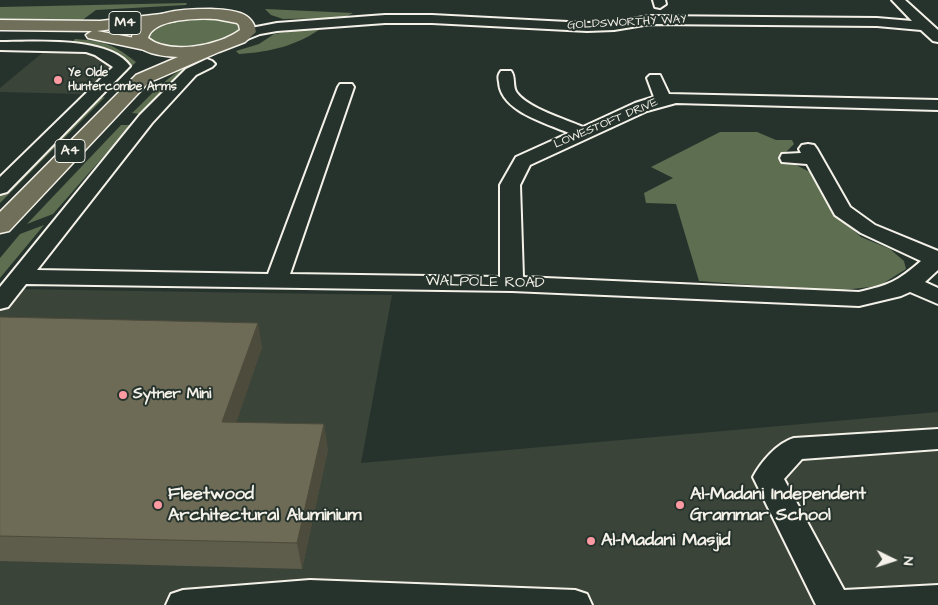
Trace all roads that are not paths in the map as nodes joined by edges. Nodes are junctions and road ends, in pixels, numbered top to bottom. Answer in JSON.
{"nodes":[{"id":1,"x":898,"y":0,"type":"edge"},
{"id":2,"x":439,"y":3,"type":"dead end"},
{"id":3,"x":528,"y":6,"type":"dead end"},
{"id":4,"x":236,"y":10,"type":"edge"},
{"id":5,"x":175,"y":17,"type":"junction"},
{"id":6,"x":432,"y":19,"type":"junction"},
{"id":7,"x":520,"y":24,"type":"junction"},
{"id":8,"x":0,"y":25,"type":"edge"},
{"id":9,"x":298,"y":25,"type":"junction"},
{"id":10,"x":925,"y":26,"type":"junction"},
{"id":11,"x":0,"y":32,"type":"edge"},
{"id":12,"x":245,"y":36,"type":"junction"},
{"id":13,"x":938,"y":38,"type":"edge"},
{"id":14,"x":0,"y":46,"type":"edge"},
{"id":15,"x":147,"y":46,"type":"junction"},
{"id":16,"x":210,"y":56,"type":"junction"},
{"id":17,"x":508,"y":71,"type":"dead end"},
{"id":18,"x":655,"y":78,"type":"dead end"},
{"id":19,"x":142,"y":79,"type":"junction"},
{"id":20,"x":346,"y":87,"type":"dead end"},
{"id":21,"x":94,"y":93,"type":"junction"},
{"id":22,"x":126,"y":94,"type":"junction"},
{"id":23,"x":665,"y":99,"type":"junction"},
{"id":24,"x":938,"y":105,"type":"edge"},
{"id":25,"x":582,"y":133,"type":"junction"},
{"id":26,"x":803,"y":155,"type":"dead end"},
{"id":27,"x":0,"y":188,"type":"edge"},
{"id":28,"x":0,"y":226,"type":"edge"},
{"id":29,"x":937,"y":259,"type":"edge"},
{"id":30,"x":20,"y":276,"type":"junction"},
{"id":31,"x":277,"y":280,"type":"junction"},
{"id":32,"x":512,"y":284,"type":"junction"},
{"id":33,"x":910,"y":284,"type":"junction"},
{"id":34,"x":938,"y":297,"type":"edge"},
{"id":35,"x":0,"y":302,"type":"edge"},
{"id":36,"x":938,"y":439,"type":"edge"},
{"id":37,"x":938,"y":600,"type":"edge"},
{"id":38,"x":183,"y":605,"type":"edge"},
{"id":39,"x":575,"y":605,"type":"edge"},
{"id":40,"x":834,"y":605,"type":"edge"},
{"id":41,"x":841,"y":605,"type":"edge"}],
"edges":[{"from":1,"to":10,"type":"street"},
{"from":2,"to":6,"type":"street"},
{"from":3,"to":7,"type":"street"},
{"from":4,"to":5,"type":"main road"},
{"from":4,"to":9,"type":"street","name":"GOLDSWORTHY WAY"},
{"from":4,"to":12,"type":"main road"},
{"from":5,"to":8,"type":"main road","number":"M4"},
{"from":5,"to":15,"type":"main road"},
{"from":6,"to":7,"type":"street","name":"GOLDSWORTHY WAY"},
{"from":6,"to":9,"type":"street","name":"GOLDSWORTHY WAY"},
{"from":7,"to":10,"type":"street","name":"GOLDSWORTHY WAY"},
{"from":9,"to":12,"type":"street","name":"GOLDSWORTHY WAY"},
{"from":10,"to":13,"type":"street"},
{"from":11,"to":15,"type":"main road","number":"M4"},
{"from":12,"to":16,"type":"main road"},
{"from":14,"to":21,"type":"street"},
{"from":15,"to":16,"type":"main road"},
{"from":15,"to":19,"type":"main road"},
{"from":16,"to":19,"type":"main road","number":"A4"},
{"from":16,"to":30,"type":"street"},
{"from":17,"to":25,"type":"street"},
{"from":18,"to":23,"type":"street"},
{"from":19,"to":22,"type":"main road","number":"A4"},
{"from":20,"to":31,"type":"street"},
{"from":21,"to":22,"type":"street"},
{"from":21,"to":27,"type":"street"},
{"from":22,"to":28,"type":"main road","number":"A4"},
{"from":23,"to":24,"type":"street","name":"LOWESTOFT DRIVE"},
{"from":23,"to":25,"type":"street","name":"LOWESTOFT DRIVE"},
{"from":25,"to":32,"type":"street","name":"LOWESTOFT DRIVE"},
{"from":26,"to":29,"type":"street"},
{"from":29,"to":33,"type":"street","name":"WALPOLE ROAD"},
{"from":30,"to":31,"type":"street","name":"WALPOLE ROAD"},
{"from":30,"to":35,"type":"street"},
{"from":31,"to":32,"type":"street","name":"WALPOLE ROAD"},
{"from":32,"to":33,"type":"street","name":"WALPOLE ROAD"},
{"from":33,"to":34,"type":"street"},
{"from":36,"to":40,"type":"street"},
{"from":37,"to":41,"type":"street"},
{"from":38,"to":39,"type":"street"}]}
